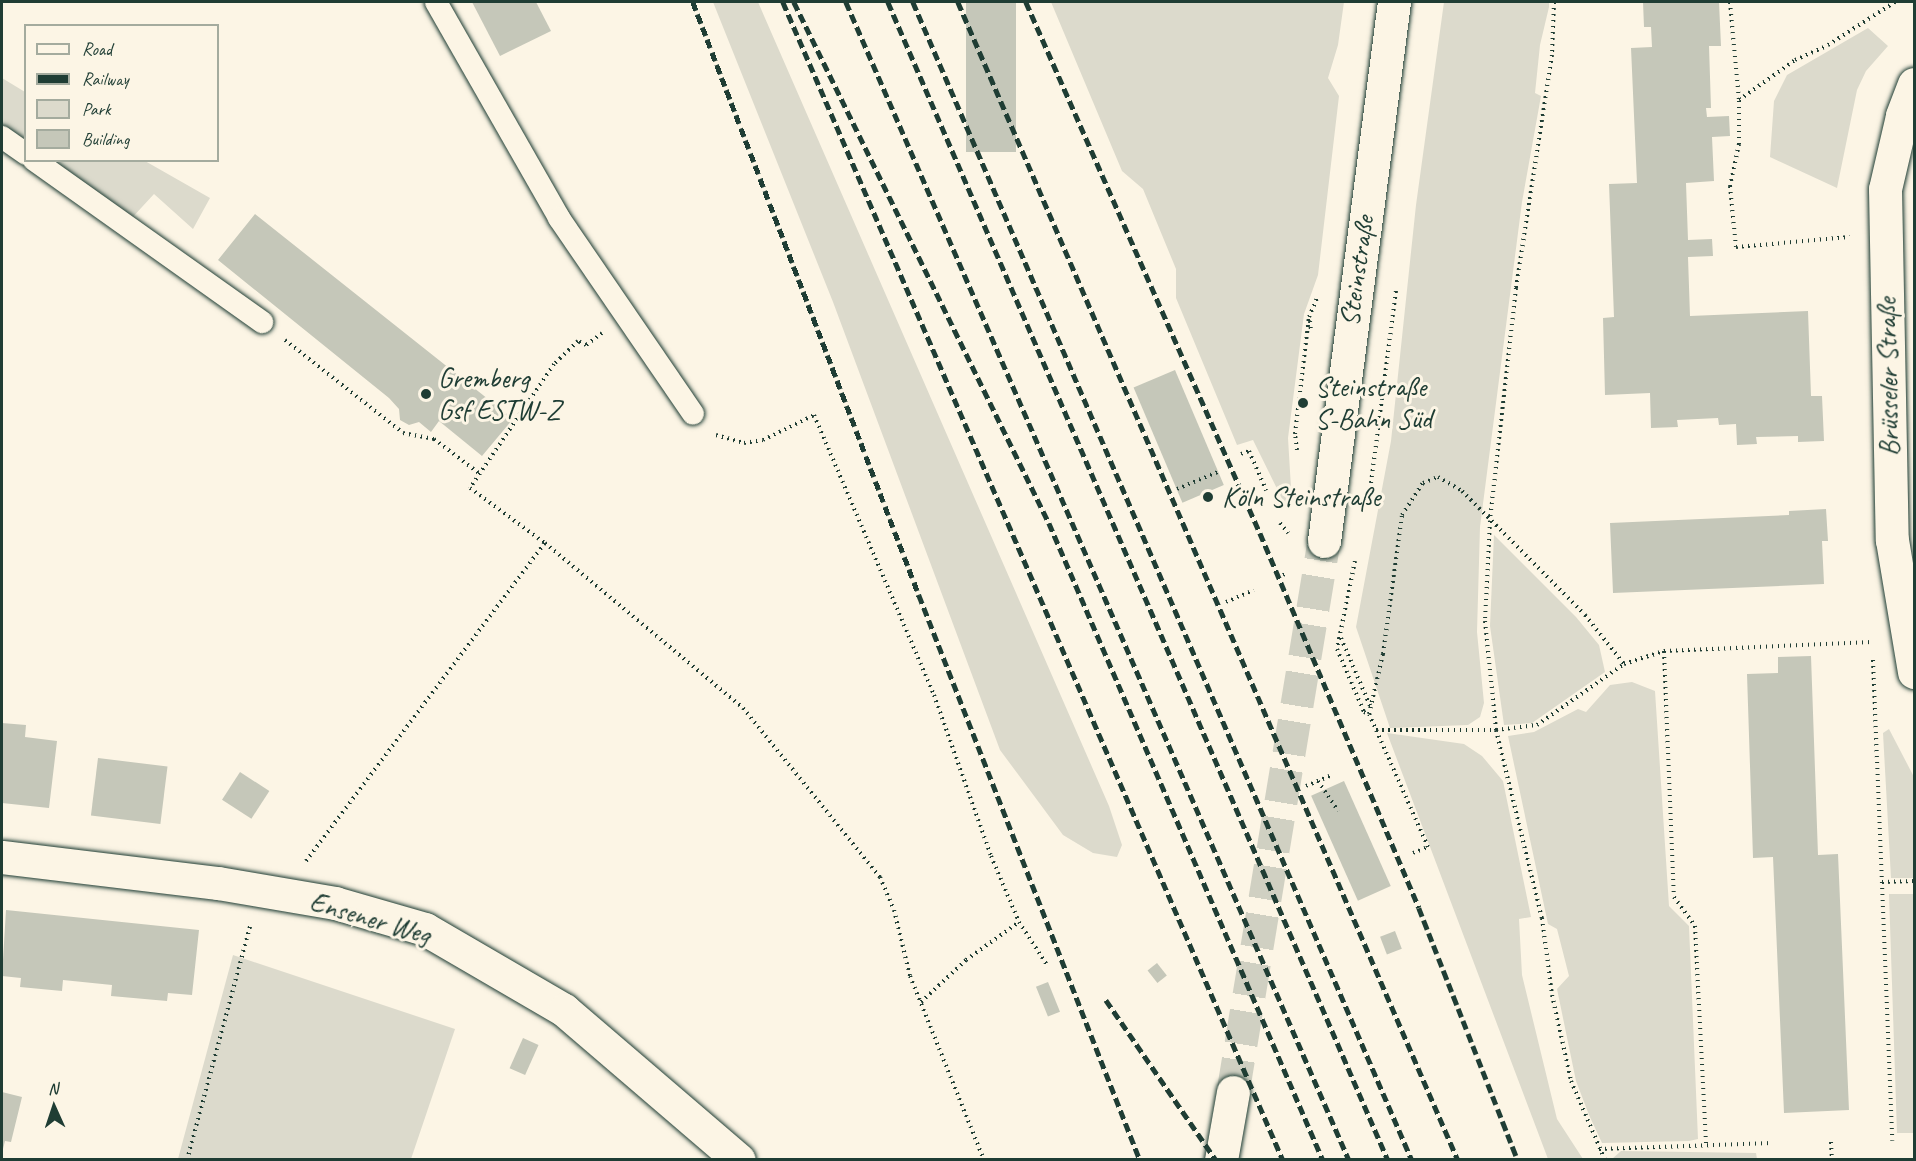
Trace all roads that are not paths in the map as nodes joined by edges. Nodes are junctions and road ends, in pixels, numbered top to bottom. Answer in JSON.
{"nodes":[{"id":1,"x":435,"y":2,"type":"edge"},
{"id":2,"x":1394,"y":2,"type":"edge"},
{"id":3,"x":1914,"y":84,"type":"edge"},
{"id":4,"x":2,"y":137,"type":"edge"},
{"id":5,"x":24,"y":153,"type":"edge"},
{"id":6,"x":37,"y":162,"type":"edge"},
{"id":7,"x":262,"y":322,"type":"road end"},
{"id":8,"x":1902,"y":411,"type":"edge"},
{"id":9,"x":693,"y":414,"type":"road end"},
{"id":10,"x":1324,"y":541,"type":"tunnel mouth"},
{"id":11,"x":1914,"y":672,"type":"edge"},
{"id":12,"x":2,"y":857,"type":"edge"},
{"id":13,"x":1233,"y":1092,"type":"tunnel mouth"},
{"id":14,"x":725,"y":1155,"type":"edge"},
{"id":15,"x":1221,"y":1160,"type":"edge"}],
"edges":[{"from":1,"to":9,"type":"lane"},
{"from":2,"to":10,"type":"street","name":"Steinstraße"},
{"from":3,"to":8,"type":"street","name":"Brüsseler Straße"},
{"from":4,"to":5,"type":"lane"},
{"from":6,"to":7,"type":"lane"},
{"from":8,"to":11,"type":"street","name":"Brüsseler Straße"},
{"from":12,"to":14,"type":"street","name":"Ensener Weg"},
{"from":13,"to":15,"type":"street"}]}
